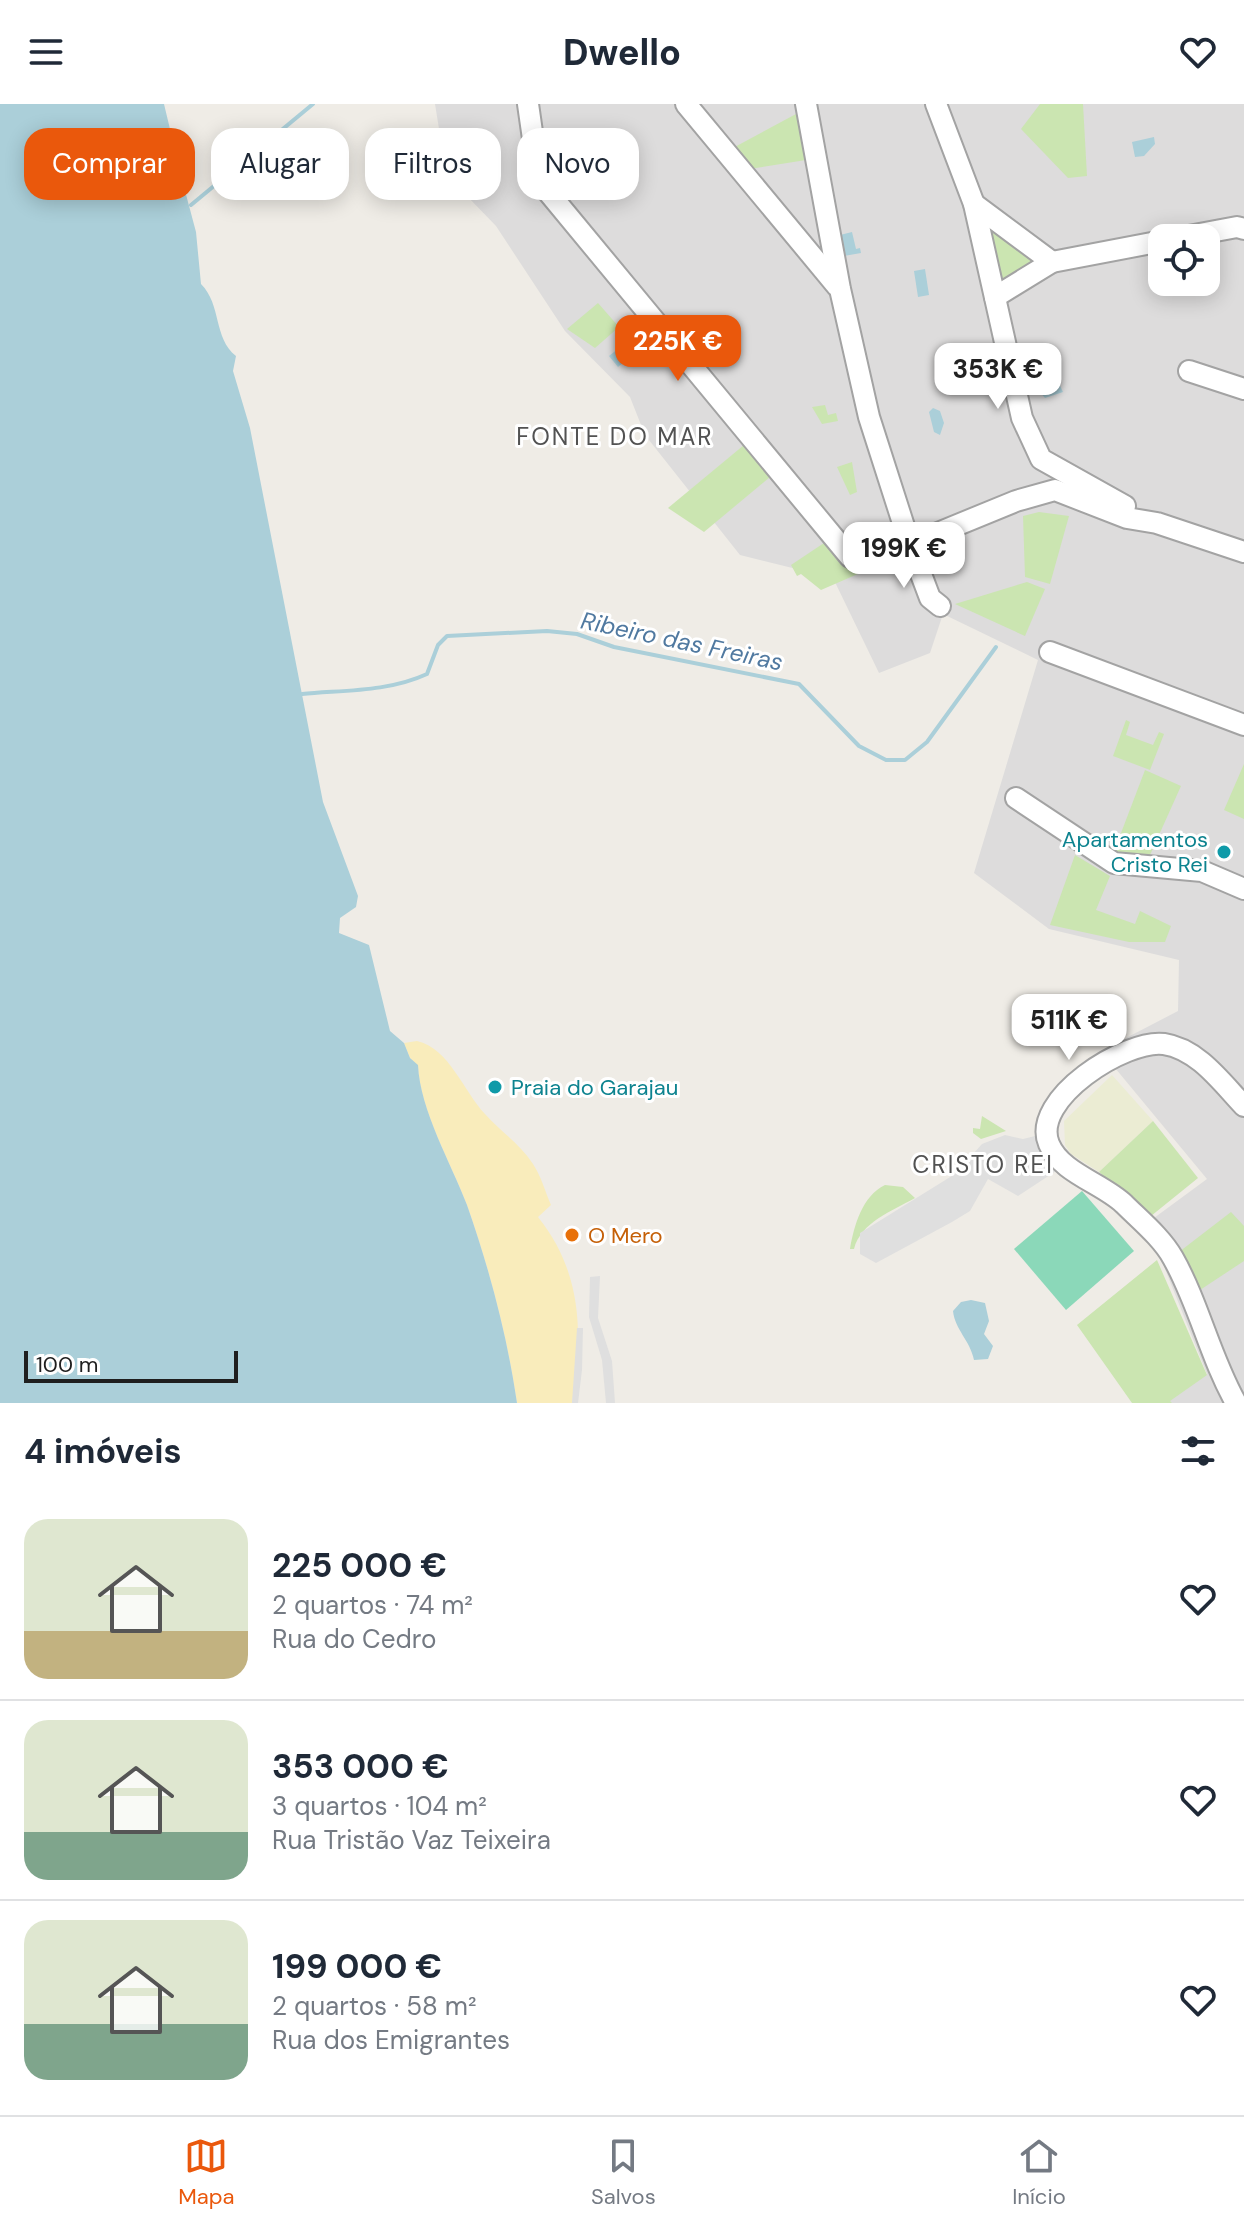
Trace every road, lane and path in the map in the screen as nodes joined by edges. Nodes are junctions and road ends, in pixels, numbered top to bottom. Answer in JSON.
{"nodes":[{"id":1,"x":528,"y":104,"type":"edge"},
{"id":2,"x":686,"y":104,"type":"edge"},
{"id":3,"x":806,"y":104,"type":"edge"},
{"id":4,"x":936,"y":104,"type":"edge"},
{"id":5,"x":974,"y":204,"type":"junction"},
{"id":6,"x":1244,"y":229,"type":"edge"},
{"id":7,"x":1220,"y":230,"type":"edge"},
{"id":8,"x":1148,"y":244,"type":"edge"},
{"id":9,"x":1052,"y":262,"type":"junction"},
{"id":10,"x":840,"y":289,"type":"junction"},
{"id":11,"x":995,"y":297,"type":"junction"},
{"id":12,"x":1189,"y":371,"type":"dead end"},
{"id":13,"x":1244,"y":389,"type":"edge"},
{"id":14,"x":1157,"y":523,"type":"junction"},
{"id":15,"x":910,"y":545,"type":"junction"},
{"id":16,"x":1244,"y":552,"type":"edge"},
{"id":17,"x":940,"y":606,"type":"dead end"},
{"id":18,"x":1050,"y":652,"type":"dead end"},
{"id":19,"x":1244,"y":725,"type":"edge"},
{"id":20,"x":1016,"y":798,"type":"dead end"},
{"id":21,"x":1244,"y":889,"type":"edge"},
{"id":22,"x":1244,"y":1106,"type":"edge"},
{"id":23,"x":1236,"y":1403,"type":"edge"}],
"edges":[{"from":1,"to":15,"type":"street"},
{"from":2,"to":10,"type":"street"},
{"from":3,"to":10,"type":"street"},
{"from":4,"to":5,"type":"street"},
{"from":5,"to":9,"type":"street"},
{"from":5,"to":11,"type":"street"},
{"from":6,"to":7,"type":"street"},
{"from":8,"to":9,"type":"street"},
{"from":9,"to":11,"type":"street"},
{"from":10,"to":15,"type":"street"},
{"from":11,"to":14,"type":"street"},
{"from":12,"to":13,"type":"street"},
{"from":14,"to":15,"type":"street"},
{"from":14,"to":16,"type":"street"},
{"from":15,"to":17,"type":"street"},
{"from":18,"to":19,"type":"street"},
{"from":20,"to":21,"type":"street"},
{"from":22,"to":23,"type":"street"}]}
